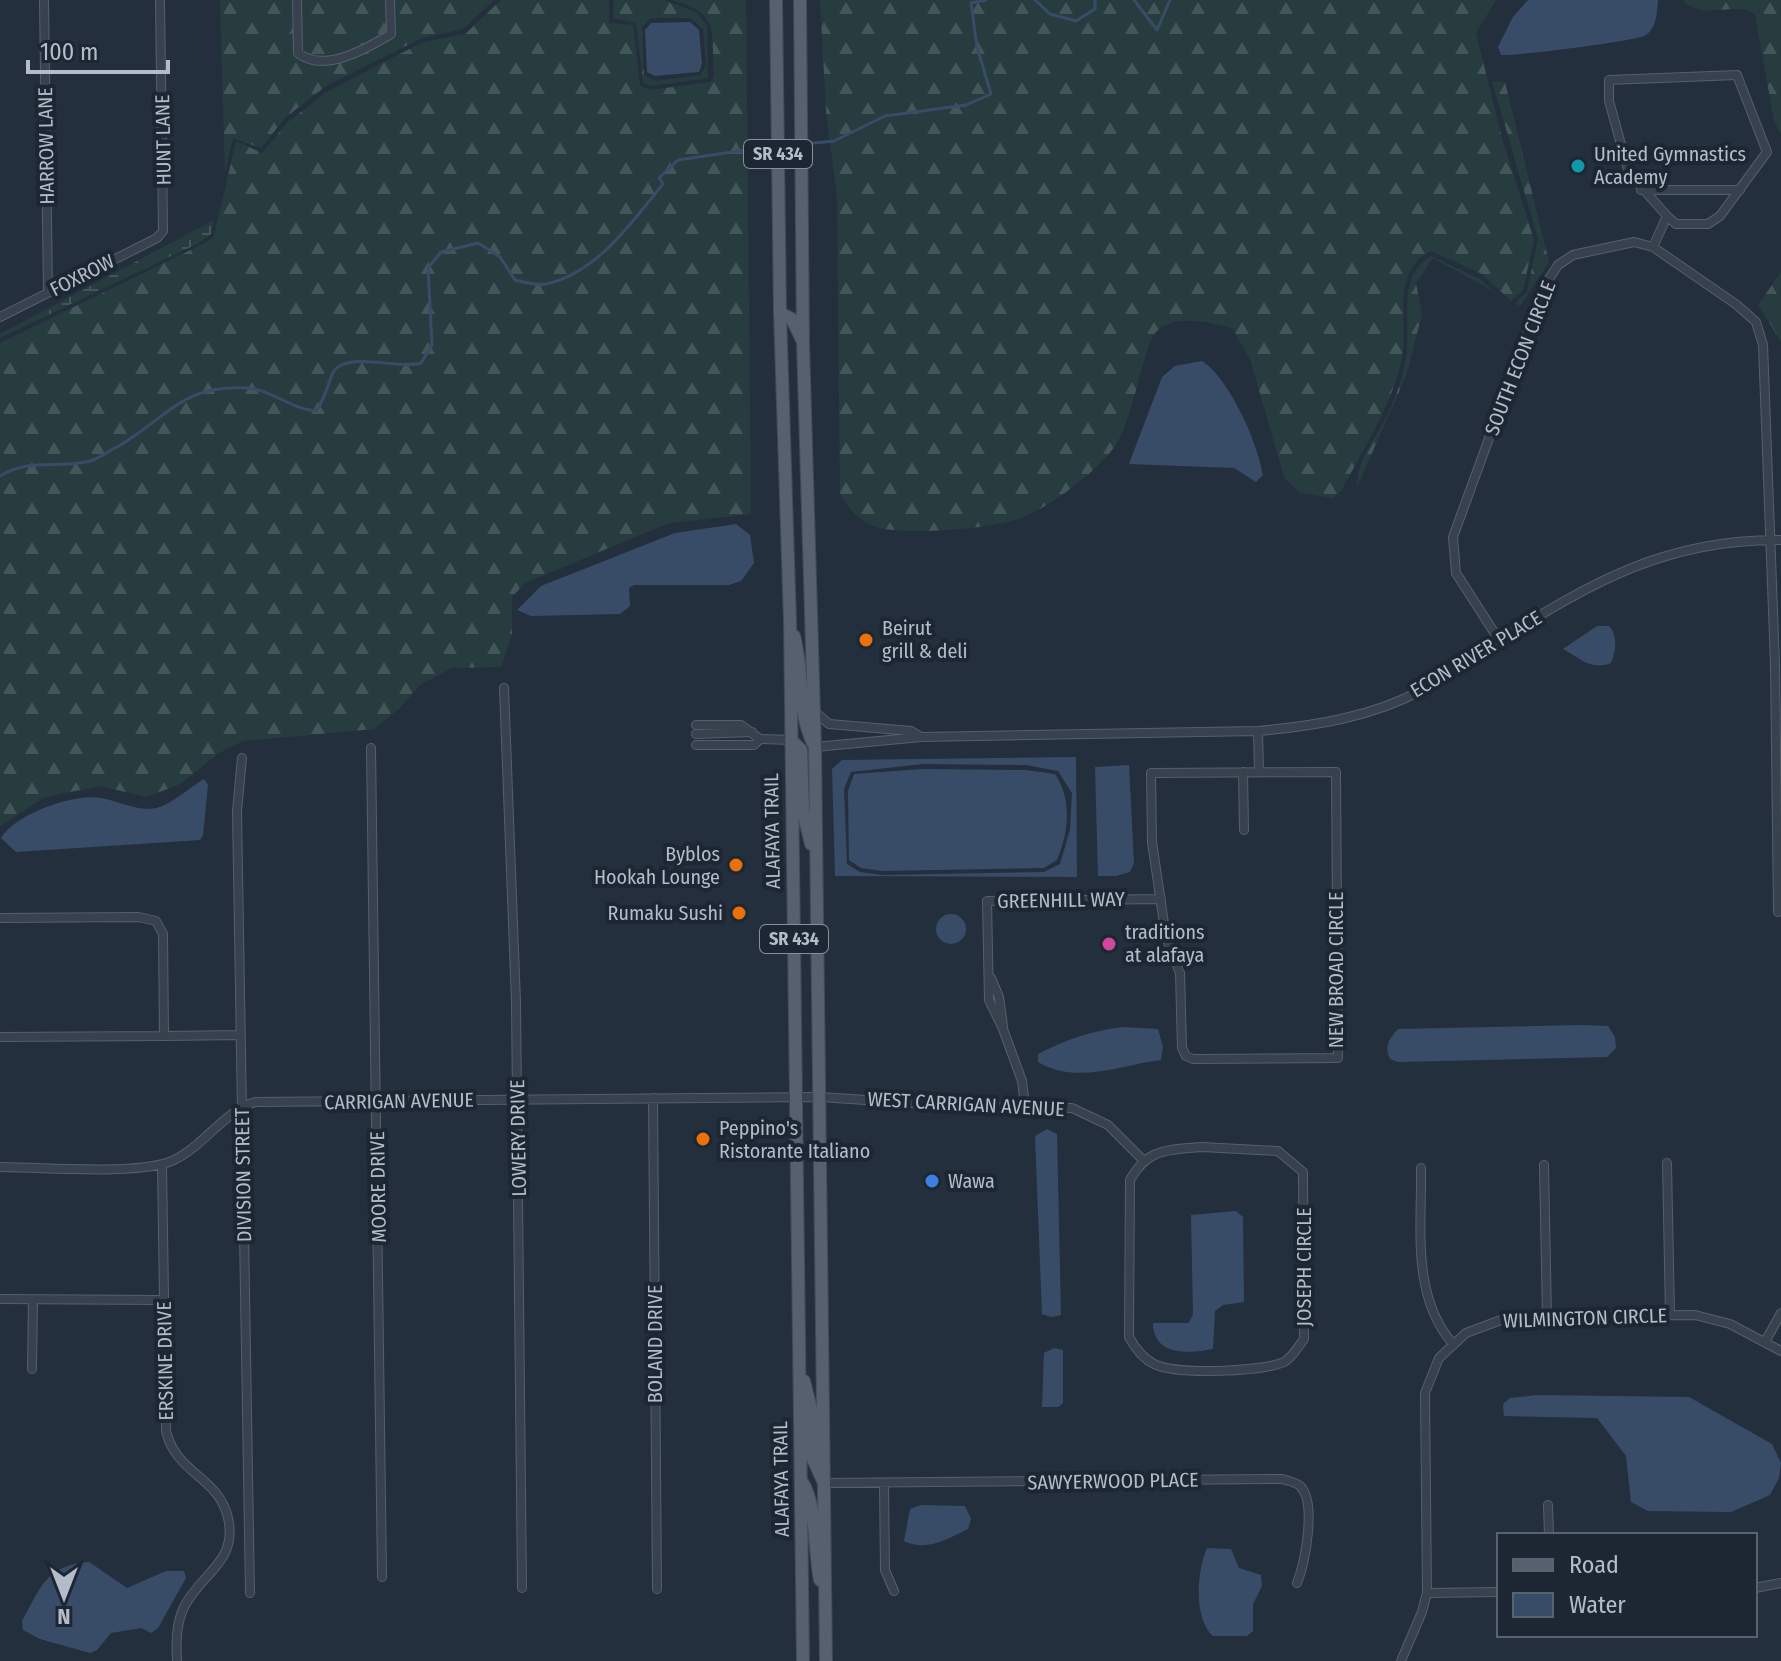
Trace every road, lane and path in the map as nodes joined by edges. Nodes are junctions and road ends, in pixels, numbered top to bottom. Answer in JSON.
{"nodes":[{"id":1,"x":44,"y":0,"type":"edge"},
{"id":2,"x":160,"y":0,"type":"edge"},
{"id":3,"x":297,"y":0,"type":"edge"},
{"id":4,"x":390,"y":0,"type":"edge"},
{"id":5,"x":776,"y":0,"type":"edge"},
{"id":6,"x":799,"y":0,"type":"edge"},
{"id":7,"x":1641,"y":190,"type":"junction"},
{"id":8,"x":1740,"y":190,"type":"junction"},
{"id":9,"x":1667,"y":216,"type":"junction"},
{"id":10,"x":163,"y":231,"type":"joint"},
{"id":11,"x":1653,"y":247,"type":"junction"},
{"id":12,"x":48,"y":292,"type":"junction"},
{"id":13,"x":780,"y":313,"type":"junction"},
{"id":14,"x":0,"y":317,"type":"edge"},
{"id":15,"x":803,"y":343,"type":"junction"},
{"id":16,"x":1767,"y":540,"type":"junction"},
{"id":17,"x":1781,"y":540,"type":"edge"},
{"id":18,"x":790,"y":621,"type":"junction"},
{"id":19,"x":1499,"y":640,"type":"junction"},
{"id":20,"x":504,"y":688,"type":"dead end"},
{"id":21,"x":815,"y":712,"type":"junction"},
{"id":22,"x":696,"y":729,"type":"dead end"},
{"id":23,"x":1258,"y":731,"type":"junction"},
{"id":24,"x":757,"y":736,"type":"junction"},
{"id":25,"x":921,"y":737,"type":"junction"},
{"id":26,"x":791,"y":740,"type":"junction"},
{"id":27,"x":696,"y":745,"type":"dead end"},
{"id":28,"x":815,"y":747,"type":"junction"},
{"id":29,"x":371,"y":748,"type":"dead end"},
{"id":30,"x":242,"y":758,"type":"dead end"},
{"id":31,"x":1243,"y":772,"type":"junction"},
{"id":32,"x":1259,"y":772,"type":"junction"},
{"id":33,"x":1244,"y":830,"type":"dead end"},
{"id":34,"x":817,"y":871,"type":"junction"},
{"id":35,"x":1161,"y":899,"type":"junction"},
{"id":36,"x":1778,"y":912,"type":"dead end"},
{"id":37,"x":0,"y":918,"type":"edge"},
{"id":38,"x":240,"y":1035,"type":"junction"},
{"id":39,"x":164,"y":1036,"type":"junction"},
{"id":40,"x":0,"y":1037,"type":"edge"},
{"id":41,"x":795,"y":1097,"type":"junction"},
{"id":42,"x":820,"y":1097,"type":"junction"},
{"id":43,"x":653,"y":1098,"type":"junction"},
{"id":44,"x":517,"y":1099,"type":"junction"},
{"id":45,"x":377,"y":1101,"type":"junction"},
{"id":46,"x":242,"y":1106,"type":"junction"},
{"id":47,"x":1025,"y":1106,"type":"junction"},
{"id":48,"x":1142,"y":1159,"type":"junction"},
{"id":49,"x":1667,"y":1163,"type":"dead end"},
{"id":50,"x":162,"y":1165,"type":"junction"},
{"id":51,"x":1544,"y":1165,"type":"dead end"},
{"id":52,"x":0,"y":1167,"type":"edge"},
{"id":53,"x":1421,"y":1168,"type":"dead end"},
{"id":54,"x":0,"y":1299,"type":"edge"},
{"id":55,"x":33,"y":1300,"type":"junction"},
{"id":56,"x":163,"y":1300,"type":"junction"},
{"id":57,"x":1781,"y":1313,"type":"edge"},
{"id":58,"x":1670,"y":1315,"type":"junction"},
{"id":59,"x":1547,"y":1317,"type":"junction"},
{"id":60,"x":1765,"y":1342,"type":"junction"},
{"id":61,"x":1453,"y":1344,"type":"junction"},
{"id":62,"x":1781,"y":1351,"type":"edge"},
{"id":63,"x":799,"y":1358,"type":"junction"},
{"id":64,"x":32,"y":1369,"type":"dead end"},
{"id":65,"x":801,"y":1480,"type":"junction"},
{"id":66,"x":824,"y":1483,"type":"junction"},
{"id":67,"x":884,"y":1483,"type":"junction"},
{"id":68,"x":1548,"y":1505,"type":"dead end"},
{"id":69,"x":1549,"y":1533,"type":"edge"},
{"id":70,"x":382,"y":1577,"type":"dead end"},
{"id":71,"x":1297,"y":1583,"type":"dead end"},
{"id":72,"x":1781,"y":1583,"type":"edge"},
{"id":73,"x":522,"y":1588,"type":"dead end"},
{"id":74,"x":1757,"y":1588,"type":"edge"},
{"id":75,"x":657,"y":1589,"type":"dead end"},
{"id":76,"x":894,"y":1591,"type":"dead end"},
{"id":77,"x":1497,"y":1592,"type":"edge"},
{"id":78,"x":250,"y":1593,"type":"dead end"},
{"id":79,"x":1427,"y":1593,"type":"junction"},
{"id":80,"x":826,"y":1607,"type":"junction"},
{"id":81,"x":177,"y":1661,"type":"edge"},
{"id":82,"x":803,"y":1661,"type":"edge"},
{"id":83,"x":826,"y":1661,"type":"edge"},
{"id":84,"x":1401,"y":1661,"type":"edge"}],
"edges":[{"from":1,"to":12,"type":"street","name":"HARROW LANE"},
{"from":2,"to":10,"type":"street","name":"HUNT LANE"},
{"from":3,"to":4,"type":"street"},
{"from":5,"to":13,"type":"main road","name":"ALAFAYA TRAIL","number":"SR 434"},
{"from":6,"to":15,"type":"main road","number":"SR 434"},
{"from":7,"to":8,"type":"street"},
{"from":7,"to":8,"type":"street"},
{"from":7,"to":9,"type":"street"},
{"from":8,"to":9,"type":"street"},
{"from":9,"to":11,"type":"street"},
{"from":10,"to":12,"type":"street","name":"FOXROW"},
{"from":11,"to":16,"type":"street"},
{"from":11,"to":19,"type":"street","name":"SOUTH ECON CIRCLE"},
{"from":12,"to":14,"type":"street","name":"FOXROW"},
{"from":13,"to":15,"type":"main road"},
{"from":13,"to":18,"type":"main road","name":"ALAFAYA TRAIL","number":"SR 434"},
{"from":15,"to":21,"type":"main road","number":"SR 434"},
{"from":16,"to":17,"type":"street","name":"ECON RIVER PLACE"},
{"from":16,"to":19,"type":"street","name":"ECON RIVER PLACE"},
{"from":16,"to":36,"type":"street"},
{"from":18,"to":26,"type":"main road","name":"ALAFAYA TRAIL","number":"SR 434"},
{"from":18,"to":28,"type":"main road"},
{"from":19,"to":23,"type":"street","name":"ECON RIVER PLACE"},
{"from":20,"to":44,"type":"street","name":"LOWERY DRIVE"},
{"from":21,"to":25,"type":"street","name":"ECON RIVER PLACE"},
{"from":21,"to":28,"type":"main road","number":"SR 434"},
{"from":22,"to":24,"type":"street"},
{"from":23,"to":25,"type":"street","name":"ECON RIVER PLACE"},
{"from":23,"to":32,"type":"street"},
{"from":24,"to":26,"type":"street"},
{"from":24,"to":27,"type":"street"},
{"from":25,"to":28,"type":"street","name":"ECON RIVER PLACE"},
{"from":26,"to":34,"type":"main road"},
{"from":26,"to":41,"type":"main road","name":"ALAFAYA TRAIL","number":"SR 434"},
{"from":28,"to":34,"type":"main road","number":"SR 434"},
{"from":29,"to":45,"type":"street","name":"MOORE DRIVE"},
{"from":30,"to":38,"type":"street","name":"DIVISION STREET"},
{"from":31,"to":32,"type":"street","name":"NEW BROAD CIRCLE"},
{"from":31,"to":33,"type":"street"},
{"from":31,"to":35,"type":"street","name":"NEW BROAD CIRCLE"},
{"from":32,"to":35,"type":"street","name":"NEW BROAD CIRCLE"},
{"from":34,"to":42,"type":"main road","number":"SR 434"},
{"from":35,"to":47,"type":"street","name":"GREENHILL WAY"},
{"from":37,"to":39,"type":"street"},
{"from":38,"to":39,"type":"street"},
{"from":38,"to":46,"type":"street","name":"DIVISION STREET"},
{"from":39,"to":40,"type":"street"},
{"from":41,"to":42,"type":"street","name":"CARRIGAN AVENUE"},
{"from":41,"to":43,"type":"street","name":"CARRIGAN AVENUE"},
{"from":41,"to":63,"type":"main road","name":"ALAFAYA TRAIL","number":"SR 434"},
{"from":42,"to":47,"type":"street","name":"WEST CARRIGAN AVENUE"},
{"from":42,"to":66,"type":"main road","number":"SR 434"},
{"from":43,"to":44,"type":"street","name":"CARRIGAN AVENUE"},
{"from":43,"to":75,"type":"street","name":"BOLAND DRIVE"},
{"from":44,"to":45,"type":"street","name":"CARRIGAN AVENUE"},
{"from":44,"to":73,"type":"street","name":"LOWERY DRIVE"},
{"from":45,"to":46,"type":"street","name":"CARRIGAN AVENUE"},
{"from":45,"to":70,"type":"street","name":"MOORE DRIVE"},
{"from":46,"to":50,"type":"street"},
{"from":46,"to":78,"type":"street","name":"DIVISION STREET"},
{"from":47,"to":48,"type":"street","name":"WEST CARRIGAN AVENUE"},
{"from":48,"to":48,"type":"street","name":"JOSEPH CIRCLE"},
{"from":49,"to":58,"type":"street"},
{"from":50,"to":52,"type":"street"},
{"from":50,"to":56,"type":"street","name":"ERSKINE DRIVE"},
{"from":51,"to":59,"type":"street"},
{"from":53,"to":61,"type":"street"},
{"from":54,"to":55,"type":"street"},
{"from":55,"to":56,"type":"street"},
{"from":55,"to":64,"type":"street"},
{"from":56,"to":81,"type":"street","name":"ERSKINE DRIVE"},
{"from":57,"to":60,"type":"street"},
{"from":58,"to":59,"type":"street","name":"WILMINGTON CIRCLE"},
{"from":58,"to":60,"type":"street","name":"WILMINGTON CIRCLE"},
{"from":59,"to":61,"type":"street","name":"WILMINGTON CIRCLE"},
{"from":60,"to":62,"type":"street","name":"WILMINGTON CIRCLE"},
{"from":61,"to":79,"type":"street","name":"WILMINGTON CIRCLE"},
{"from":63,"to":65,"type":"main road","name":"ALAFAYA TRAIL","number":"SR 434"},
{"from":63,"to":66,"type":"main road"},
{"from":65,"to":80,"type":"main road"},
{"from":65,"to":82,"type":"main road","name":"ALAFAYA TRAIL","number":"SR 434"},
{"from":66,"to":67,"type":"street","name":"SAWYERWOOD PLACE"},
{"from":66,"to":80,"type":"main road","number":"SR 434"},
{"from":67,"to":71,"type":"street","name":"SAWYERWOOD PLACE"},
{"from":67,"to":76,"type":"street"},
{"from":68,"to":69,"type":"street"},
{"from":72,"to":74,"type":"street"},
{"from":77,"to":79,"type":"street"},
{"from":79,"to":84,"type":"street","name":"WILMINGTON CIRCLE"},
{"from":80,"to":83,"type":"main road","number":"SR 434"}]}
